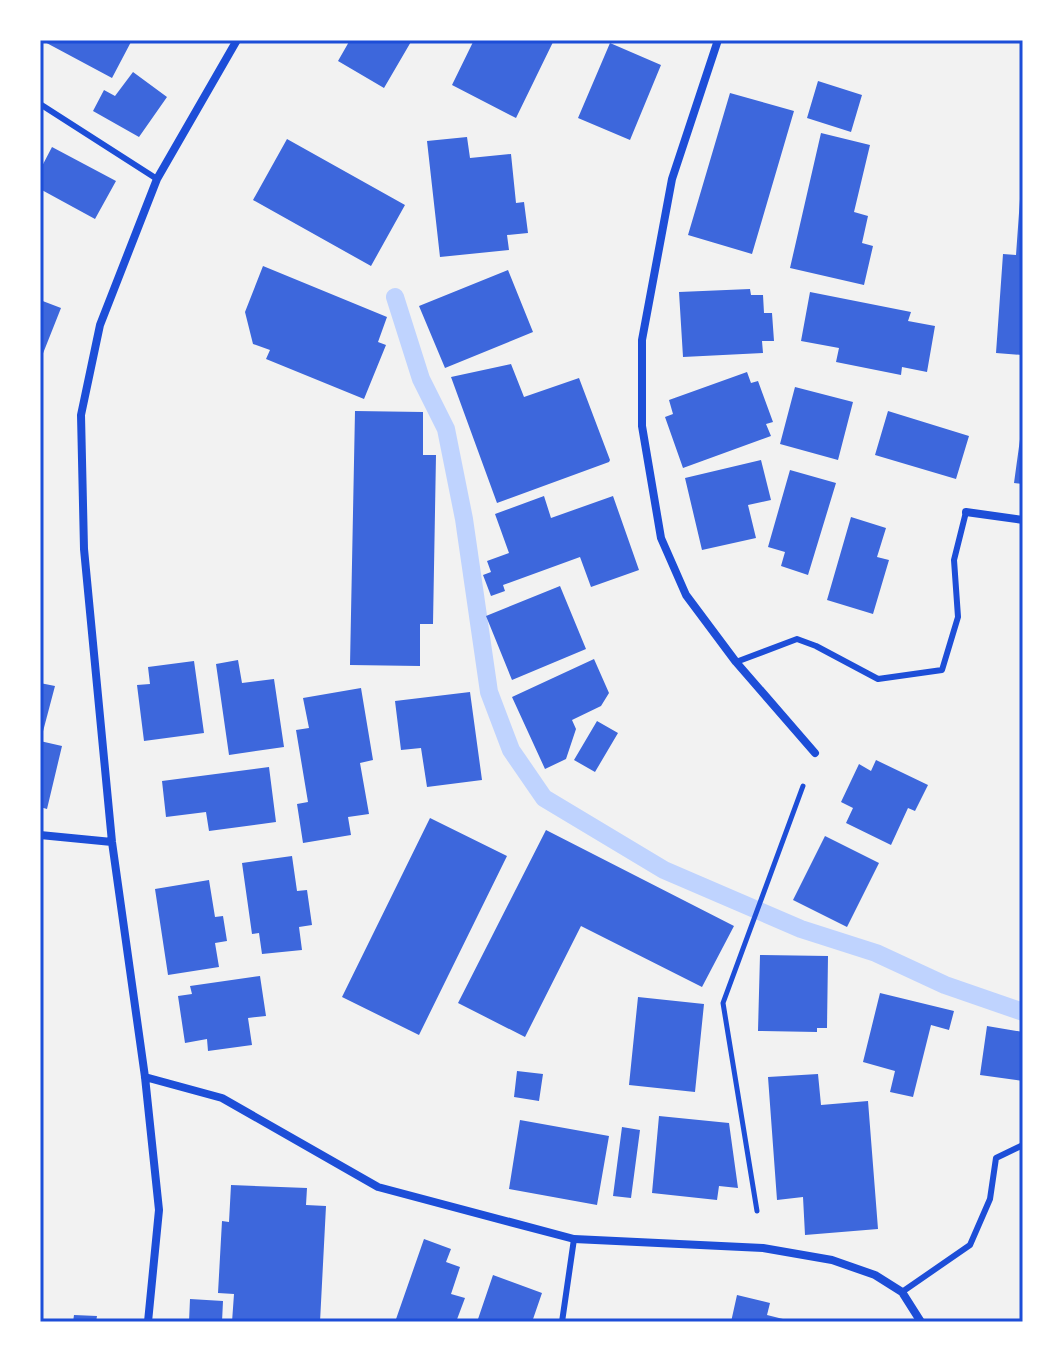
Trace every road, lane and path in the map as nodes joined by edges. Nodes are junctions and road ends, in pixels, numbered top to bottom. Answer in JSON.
{"nodes":[{"id":1,"x":237,"y":40,"type":"edge"},
{"id":2,"x":718,"y":40,"type":"edge"},
{"id":3,"x":40,"y":104,"type":"edge"},
{"id":4,"x":157,"y":179,"type":"junction"},
{"id":5,"x":966,"y":512,"type":"joint"},
{"id":6,"x":1023,"y":520,"type":"edge"},
{"id":7,"x":736,"y":662,"type":"junction"},
{"id":8,"x":815,"y":753,"type":"joint"},
{"id":9,"x":40,"y":835,"type":"edge"},
{"id":10,"x":112,"y":842,"type":"junction"},
{"id":11,"x":145,"y":1077,"type":"junction"},
{"id":12,"x":1023,"y":1145,"type":"edge"},
{"id":13,"x":574,"y":1239,"type":"junction"},
{"id":14,"x":763,"y":1248,"type":"junction"},
{"id":15,"x":902,"y":1292,"type":"junction"},
{"id":16,"x":148,"y":1322,"type":"edge"},
{"id":17,"x":562,"y":1322,"type":"edge"},
{"id":18,"x":921,"y":1322,"type":"edge"}],
"edges":[{"from":1,"to":4,"type":"street"},
{"from":2,"to":7,"type":"street"},
{"from":3,"to":4,"type":"lane"},
{"from":4,"to":10,"type":"street"},
{"from":5,"to":6,"type":"street"},
{"from":5,"to":7,"type":"lane"},
{"from":7,"to":8,"type":"street"},
{"from":8,"to":14,"type":"path"},
{"from":9,"to":10,"type":"street"},
{"from":10,"to":11,"type":"street"},
{"from":11,"to":13,"type":"street"},
{"from":11,"to":16,"type":"street"},
{"from":12,"to":15,"type":"lane"},
{"from":13,"to":14,"type":"street"},
{"from":13,"to":17,"type":"lane"},
{"from":14,"to":15,"type":"street"},
{"from":15,"to":18,"type":"street"}]}
